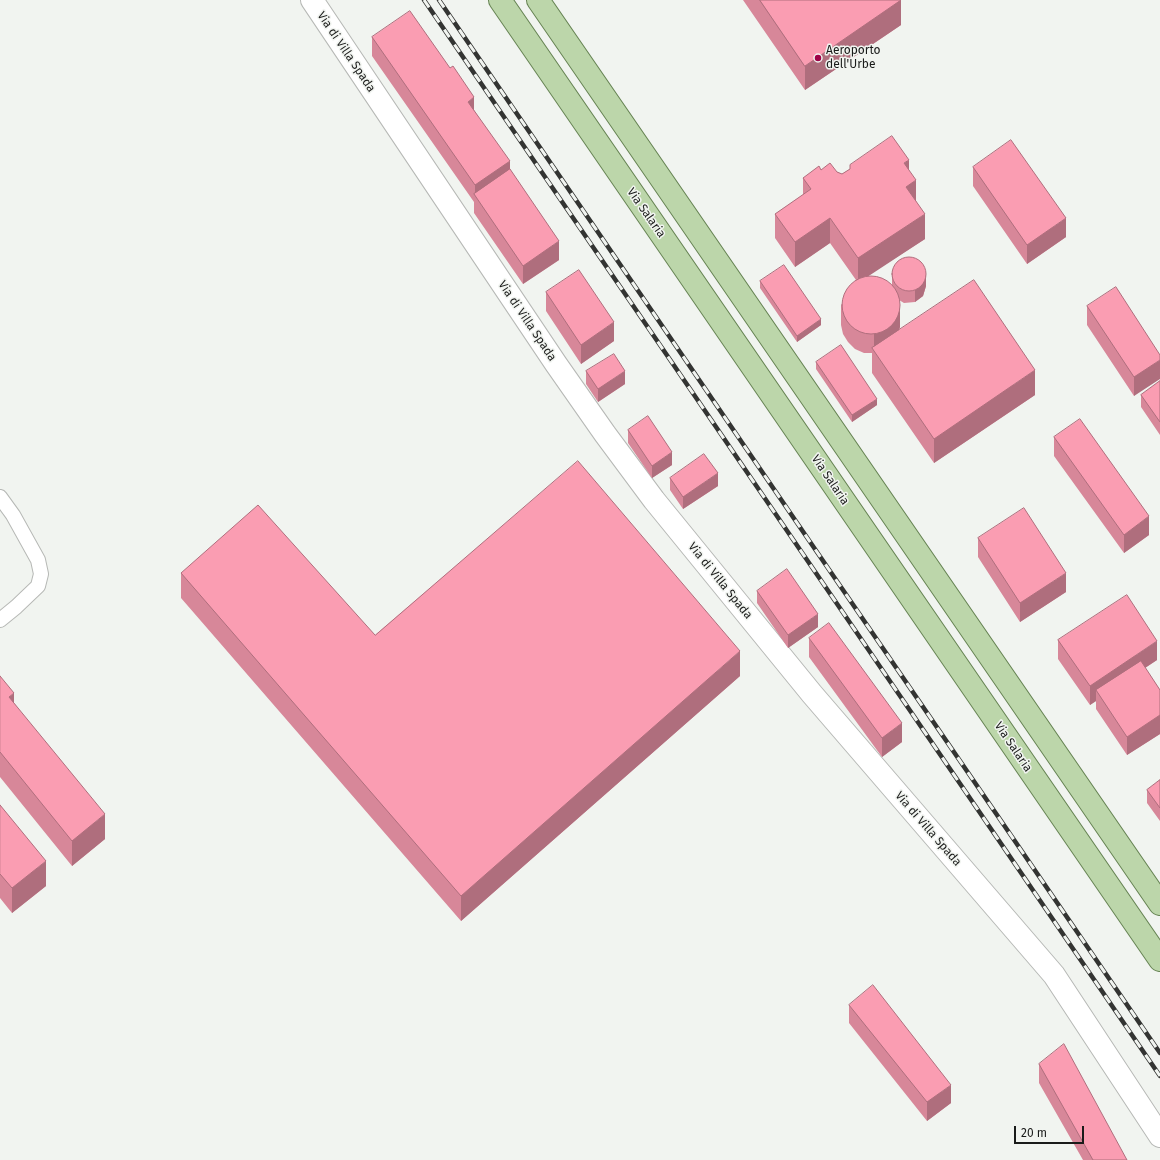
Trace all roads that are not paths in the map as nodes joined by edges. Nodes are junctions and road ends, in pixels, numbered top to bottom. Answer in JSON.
{"nodes":[{"id":1,"x":312,"y":0,"type":"edge"},
{"id":2,"x":500,"y":0,"type":"edge"},
{"id":3,"x":538,"y":0,"type":"edge"},
{"id":4,"x":0,"y":497,"type":"edge"},
{"id":5,"x":0,"y":620,"type":"edge"},
{"id":6,"x":1160,"y":904,"type":"edge"},
{"id":7,"x":1160,"y":960,"type":"edge"},
{"id":8,"x":1160,"y":1136,"type":"edge"}],
"edges":[{"from":1,"to":8,"type":"street","name":"Via di Villa Spada"},
{"from":2,"to":7,"type":"main road","name":"Via Salaria"},
{"from":3,"to":6,"type":"main road"},
{"from":4,"to":5,"type":"lane"}]}
